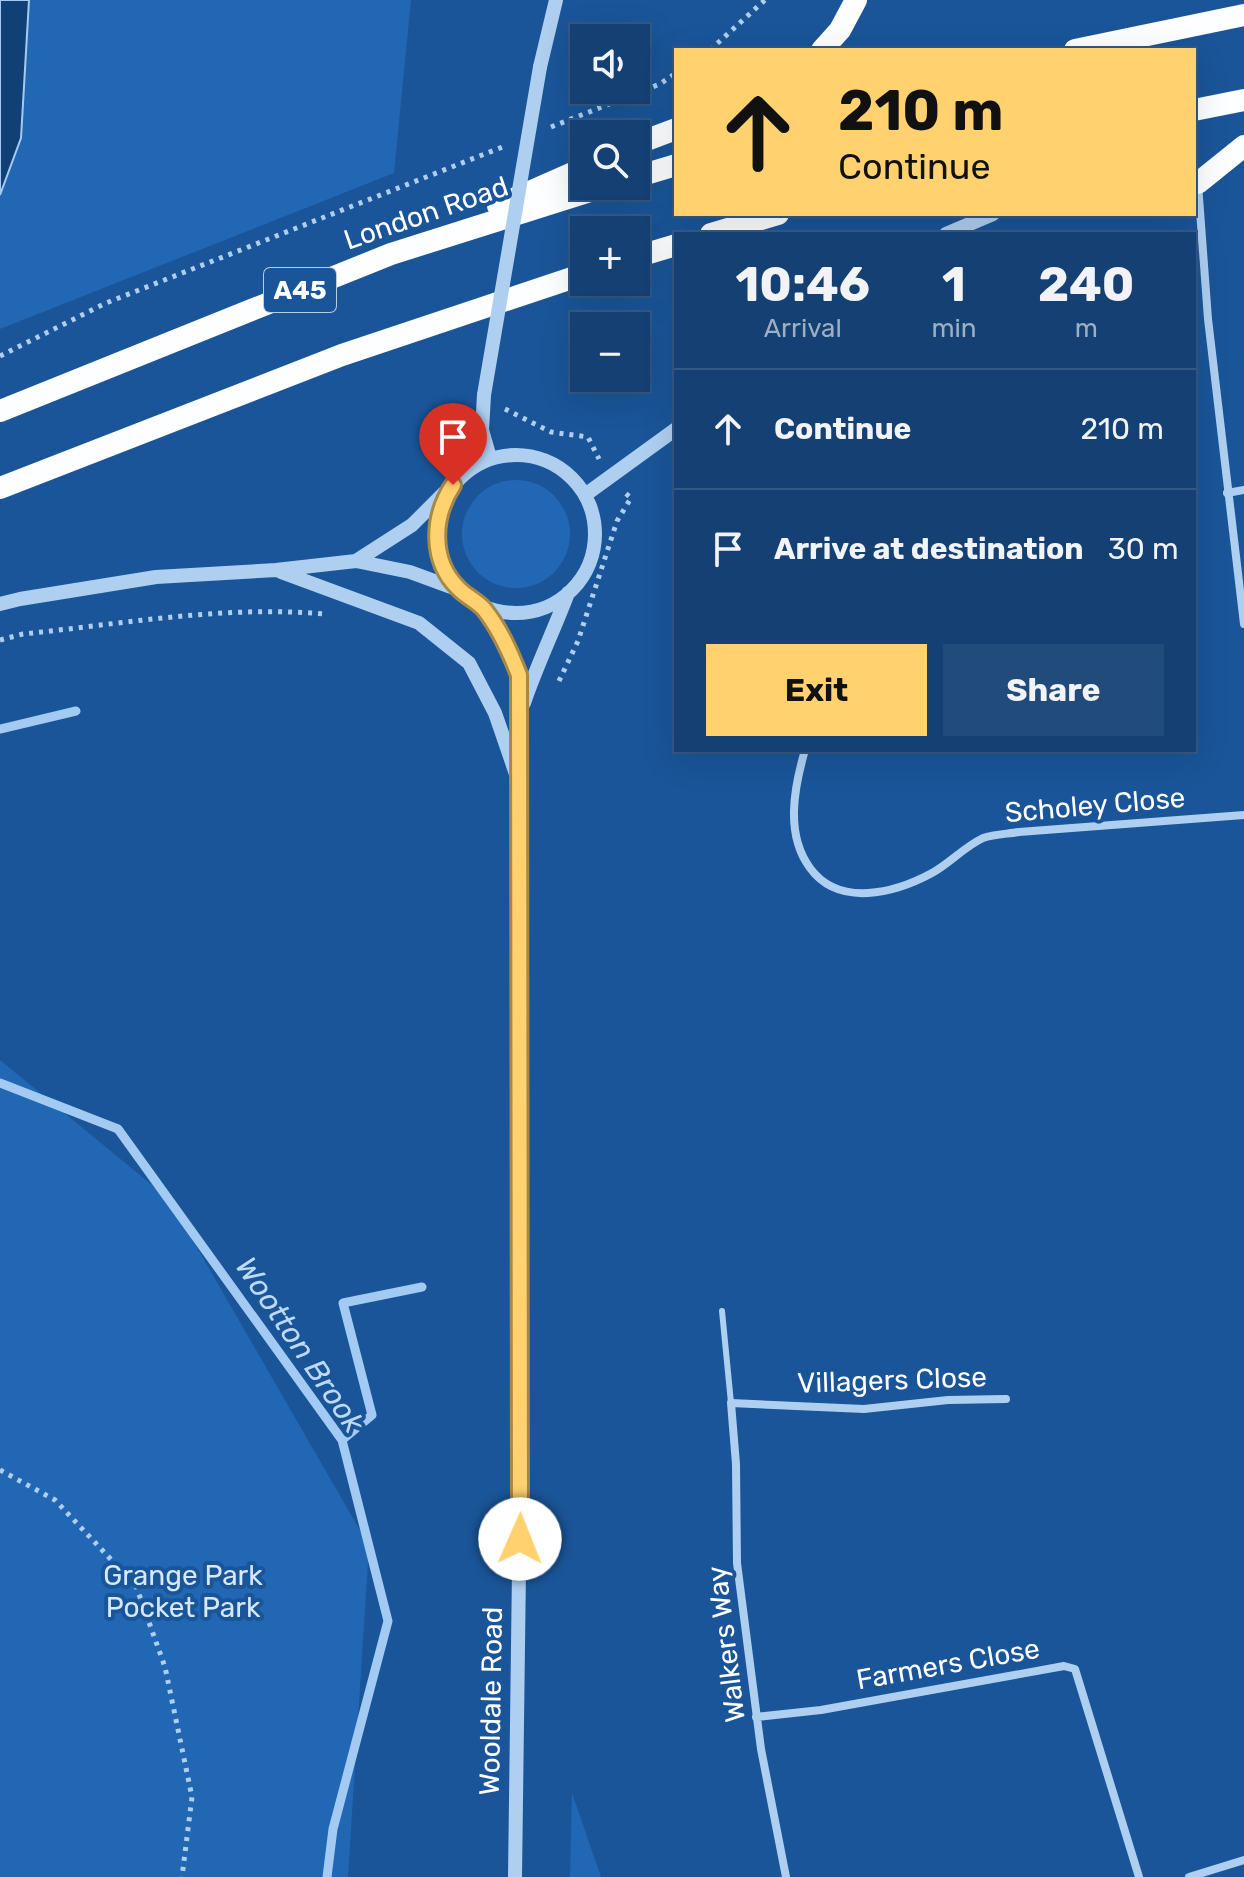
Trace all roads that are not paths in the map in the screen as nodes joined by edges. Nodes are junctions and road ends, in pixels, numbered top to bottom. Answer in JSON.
{"nodes":[{"id":1,"x":556,"y":0,"type":"edge"},
{"id":2,"x":856,"y":0,"type":"edge"},
{"id":3,"x":1244,"y":15,"type":"edge"},
{"id":4,"x":824,"y":48,"type":"edge"},
{"id":5,"x":1085,"y":48,"type":"edge"},
{"id":6,"x":1244,"y":100,"type":"edge"},
{"id":7,"x":1196,"y":110,"type":"edge"},
{"id":8,"x":674,"y":130,"type":"edge"},
{"id":9,"x":650,"y":139,"type":"edge"},
{"id":10,"x":1244,"y":146,"type":"edge"},
{"id":11,"x":674,"y":166,"type":"edge"},
{"id":12,"x":650,"y":173,"type":"edge"},
{"id":13,"x":570,"y":174,"type":"edge"},
{"id":14,"x":1196,"y":182,"type":"edge"},
{"id":15,"x":570,"y":197,"type":"edge"},
{"id":16,"x":771,"y":216,"type":"edge"},
{"id":17,"x":988,"y":216,"type":"edge"},
{"id":18,"x":718,"y":232,"type":"edge"},
{"id":19,"x":951,"y":232,"type":"edge"},
{"id":20,"x":674,"y":246,"type":"edge"},
{"id":21,"x":650,"y":253,"type":"edge"},
{"id":22,"x":391,"y":254,"type":"junction"},
{"id":23,"x":570,"y":279,"type":"edge"},
{"id":24,"x":0,"y":411,"type":"edge"},
{"id":25,"x":674,"y":430,"type":"edge"},
{"id":26,"x":490,"y":458,"type":"junction"},
{"id":27,"x":453,"y":485,"type":"junction"},
{"id":28,"x":0,"y":488,"type":"edge"},
{"id":29,"x":1244,"y":490,"type":"edge"},
{"id":30,"x":1227,"y":493,"type":"junction"},
{"id":31,"x":585,"y":495,"type":"junction"},
{"id":32,"x":356,"y":561,"type":"junction"},
{"id":33,"x":276,"y":570,"type":"junction"},
{"id":34,"x":459,"y":590,"type":"junction"},
{"id":35,"x":568,"y":593,"type":"junction"},
{"id":36,"x":0,"y":604,"type":"edge"},
{"id":37,"x":482,"y":607,"type":"junction"},
{"id":38,"x":1244,"y":624,"type":"edge"},
{"id":39,"x":521,"y":711,"type":"junction"},
{"id":40,"x":805,"y":752,"type":"edge"},
{"id":41,"x":520,"y":789,"type":"junction"},
{"id":42,"x":1244,"y":815,"type":"edge"},
{"id":43,"x":722,"y":1311,"type":"dead end"},
{"id":44,"x":1006,"y":1399,"type":"dead end"},
{"id":45,"x":731,"y":1403,"type":"junction"},
{"id":46,"x":756,"y":1717,"type":"junction"},
{"id":47,"x":1244,"y":1860,"type":"edge"},
{"id":48,"x":515,"y":1877,"type":"edge"},
{"id":49,"x":786,"y":1877,"type":"edge"},
{"id":50,"x":1139,"y":1877,"type":"edge"},
{"id":51,"x":1189,"y":1877,"type":"edge"}],
"edges":[{"from":1,"to":26,"type":"street","bridge":true},
{"from":2,"to":4,"type":"highway"},
{"from":3,"to":5,"type":"highway"},
{"from":6,"to":7,"type":"highway"},
{"from":8,"to":9,"type":"highway"},
{"from":10,"to":14,"type":"highway"},
{"from":11,"to":12,"type":"highway"},
{"from":13,"to":22,"type":"highway"},
{"from":14,"to":30,"type":"street"},
{"from":15,"to":22,"type":"highway","name":"London Road","number":"A45"},
{"from":16,"to":18,"type":"highway"},
{"from":17,"to":19,"type":"street"},
{"from":20,"to":21,"type":"highway"},
{"from":22,"to":24,"type":"highway","name":"London Road","number":"A45"},
{"from":23,"to":28,"type":"highway"},
{"from":25,"to":31,"type":"street"},
{"from":26,"to":27,"type":"street"},
{"from":26,"to":31,"type":"street"},
{"from":27,"to":32,"type":"street"},
{"from":27,"to":34,"type":"street"},
{"from":29,"to":30,"type":"street"},
{"from":30,"to":38,"type":"street"},
{"from":31,"to":35,"type":"street"},
{"from":32,"to":33,"type":"street"},
{"from":32,"to":34,"type":"street"},
{"from":33,"to":36,"type":"street"},
{"from":33,"to":41,"type":"street"},
{"from":34,"to":37,"type":"street"},
{"from":35,"to":37,"type":"street"},
{"from":35,"to":39,"type":"street","name":"Wooldale Road"},
{"from":37,"to":39,"type":"street","name":"Wooldale Road"},
{"from":39,"to":41,"type":"street","name":"Wooldale Road"},
{"from":40,"to":42,"type":"street","name":"Scholey Close"},
{"from":41,"to":48,"type":"street","name":"Wooldale Road"},
{"from":43,"to":45,"type":"lane"},
{"from":44,"to":45,"type":"street","name":"Villagers Close"},
{"from":45,"to":46,"type":"street","name":"Walkers Way"},
{"from":46,"to":49,"type":"street","name":"Walkers Way"},
{"from":46,"to":50,"type":"street","name":"Farmers Close"},
{"from":47,"to":51,"type":"street"}]}
